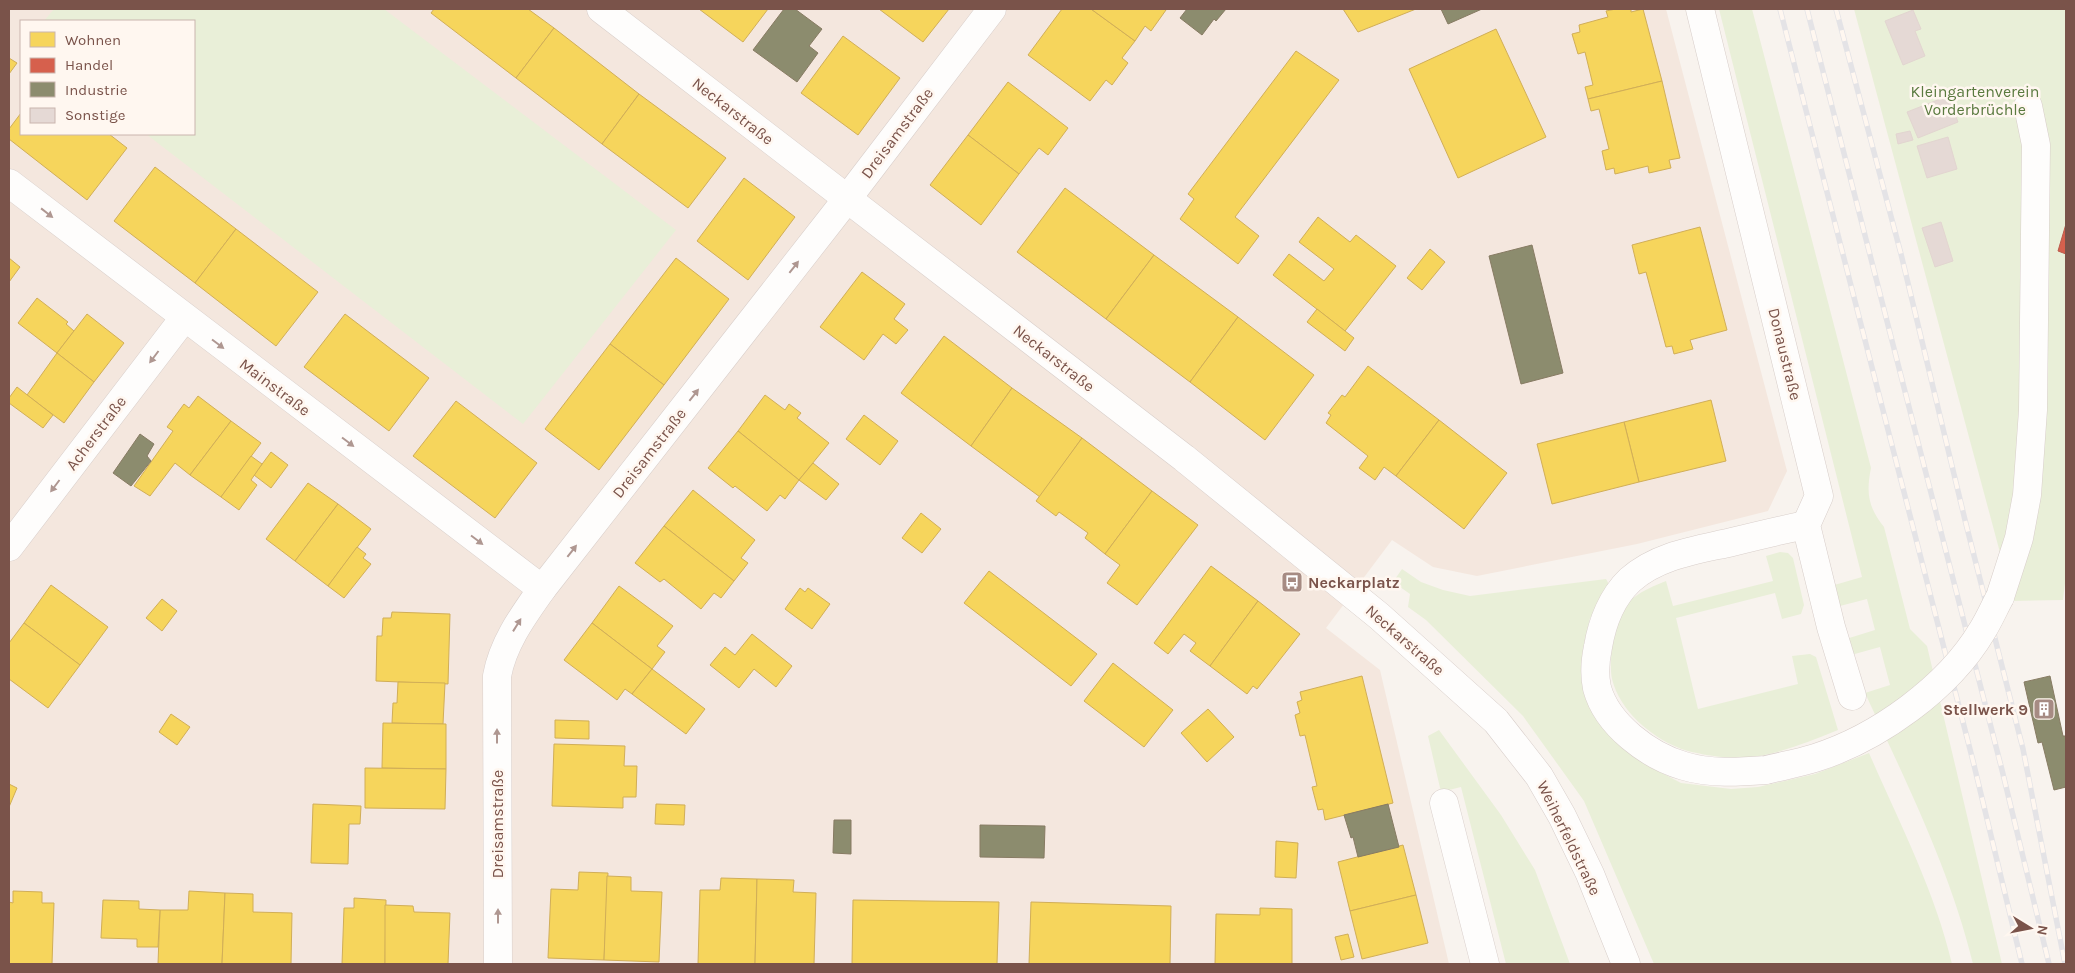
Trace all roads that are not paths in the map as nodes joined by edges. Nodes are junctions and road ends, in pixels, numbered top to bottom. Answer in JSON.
{"nodes":[{"id":1,"x":601,"y":9,"type":"edge"},
{"id":2,"x":992,"y":9,"type":"edge"},
{"id":3,"x":1700,"y":9,"type":"edge"},
{"id":4,"x":2028,"y":106,"type":"dead end"},
{"id":5,"x":9,"y":183,"type":"edge"},
{"id":6,"x":847,"y":199,"type":"junction"},
{"id":7,"x":184,"y":318,"type":"junction"},
{"id":8,"x":1806,"y":525,"type":"junction"},
{"id":9,"x":9,"y":547,"type":"edge"},
{"id":10,"x":542,"y":589,"type":"junction"},
{"id":11,"x":1852,"y":696,"type":"dead end"},
{"id":12,"x":1496,"y":720,"type":"joint"},
{"id":13,"x":1444,"y":802,"type":"dead end"},
{"id":14,"x":498,"y":964,"type":"edge"},
{"id":15,"x":1485,"y":964,"type":"edge"},
{"id":16,"x":1626,"y":964,"type":"edge"}],
"edges":[{"from":1,"to":6,"type":"street","name":"Neckarstraße"},
{"from":2,"to":6,"type":"street","name":"Dreisamstraße"},
{"from":3,"to":8,"type":"street","name":"Donaustraße"},
{"from":4,"to":8,"type":"street","bridge":true},
{"from":5,"to":7,"type":"street","name":"Mainstraße","one_way":true},
{"from":10,"to":6,"type":"street","name":"Dreisamstraße","one_way":true},
{"from":6,"to":12,"type":"street","name":"Neckarstraße"},
{"from":7,"to":9,"type":"street","name":"Acherstraße","one_way":true},
{"from":7,"to":10,"type":"street","name":"Mainstraße","one_way":true},
{"from":8,"to":11,"type":"street"},
{"from":14,"to":10,"type":"street","name":"Dreisamstraße","one_way":true},
{"from":12,"to":16,"type":"street","name":"Weiherfeldstraße"},
{"from":13,"to":15,"type":"street"}]}
